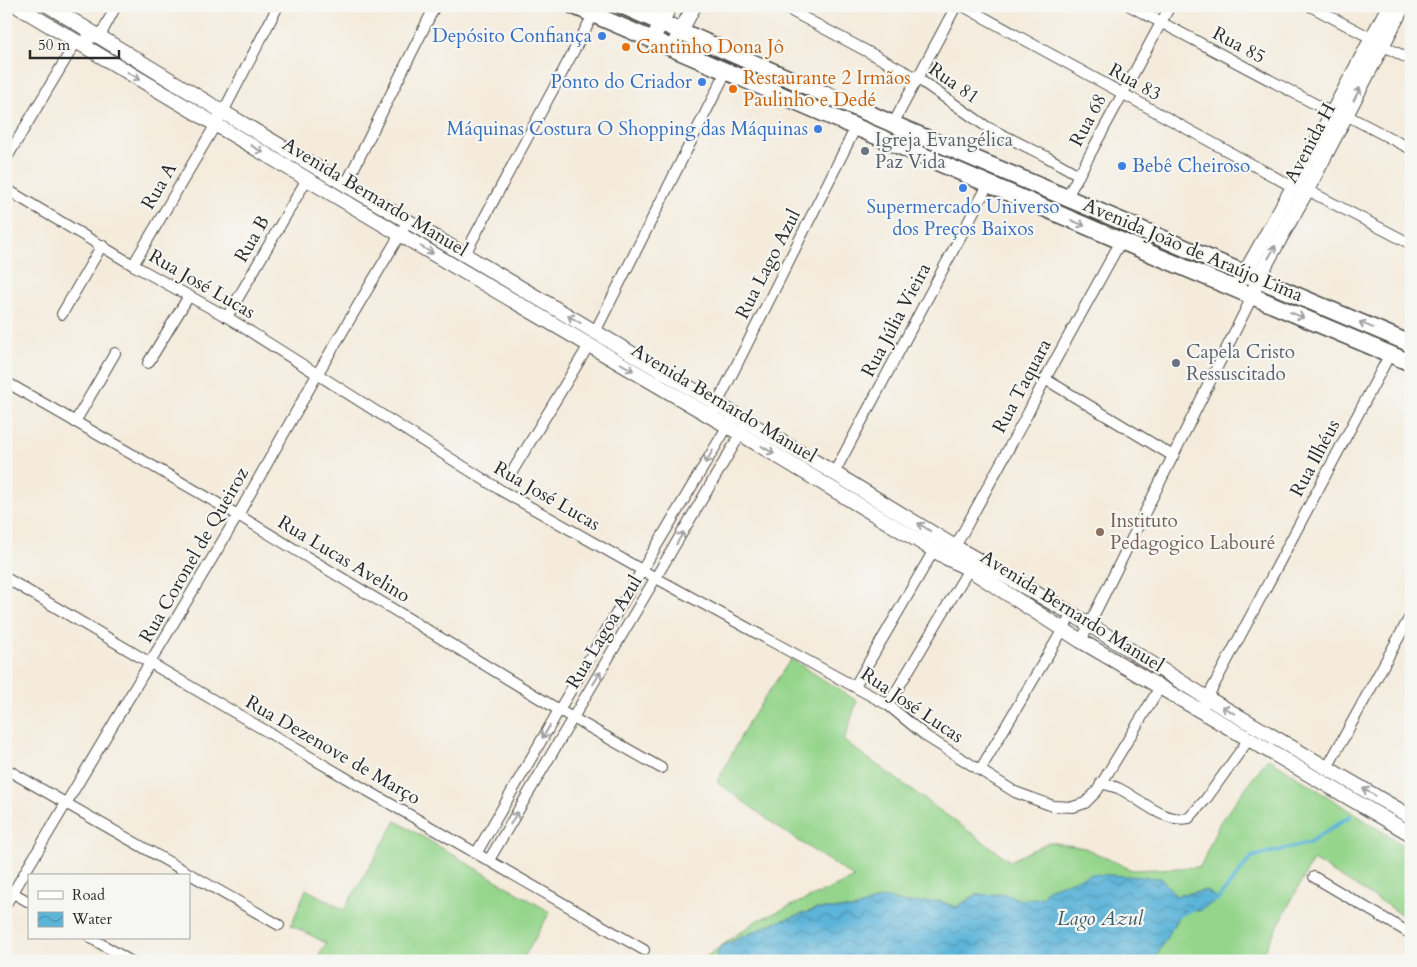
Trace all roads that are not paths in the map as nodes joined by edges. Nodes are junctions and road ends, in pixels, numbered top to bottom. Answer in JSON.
{"nodes":[{"id":1,"x":17,"y":6,"type":"edge"},
{"id":2,"x":48,"y":6,"type":"edge"},
{"id":3,"x":116,"y":6,"type":"edge"},
{"id":4,"x":278,"y":6,"type":"edge"},
{"id":5,"x":435,"y":6,"type":"edge"},
{"id":6,"x":574,"y":6,"type":"edge"},
{"id":7,"x":622,"y":6,"type":"edge"},
{"id":8,"x":670,"y":6,"type":"edge"},
{"id":9,"x":694,"y":6,"type":"edge"},
{"id":10,"x":782,"y":6,"type":"edge"},
{"id":11,"x":956,"y":6,"type":"edge"},
{"id":12,"x":962,"y":6,"type":"edge"},
{"id":13,"x":1130,"y":6,"type":"edge"},
{"id":14,"x":1170,"y":6,"type":"edge"},
{"id":15,"x":1310,"y":6,"type":"edge"},
{"id":16,"x":1389,"y":6,"type":"edge"},
{"id":17,"x":1403,"y":6,"type":"edge"},
{"id":18,"x":593,"y":15,"type":"junction"},
{"id":19,"x":661,"y":23,"type":"junction"},
{"id":20,"x":1161,"y":23,"type":"junction"},
{"id":21,"x":680,"y":32,"type":"junction"},
{"id":22,"x":100,"y":36,"type":"junction"},
{"id":23,"x":652,"y":40,"type":"junction"},
{"id":24,"x":76,"y":42,"type":"junction"},
{"id":25,"x":1377,"y":42,"type":"junction"},
{"id":26,"x":672,"y":48,"type":"junction"},
{"id":27,"x":1411,"y":60,"type":"edge"},
{"id":28,"x":726,"y":72,"type":"junction"},
{"id":29,"x":917,"y":78,"type":"junction"},
{"id":30,"x":1121,"y":95,"type":"junction"},
{"id":31,"x":223,"y":112,"type":"junction"},
{"id":32,"x":1332,"y":113,"type":"junction"},
{"id":33,"x":1346,"y":114,"type":"junction"},
{"id":34,"x":893,"y":124,"type":"junction"},
{"id":35,"x":215,"y":125,"type":"junction"},
{"id":36,"x":856,"y":127,"type":"junction"},
{"id":37,"x":1411,"y":149,"type":"edge"},
{"id":38,"x":6,"y":159,"type":"edge"},
{"id":39,"x":1079,"y":176,"type":"junction"},
{"id":40,"x":307,"y":179,"type":"junction"},
{"id":41,"x":346,"y":184,"type":"junction"},
{"id":42,"x":988,"y":185,"type":"junction"},
{"id":43,"x":1292,"y":187,"type":"junction"},
{"id":44,"x":6,"y":189,"type":"edge"},
{"id":45,"x":1307,"y":190,"type":"junction"},
{"id":46,"x":1067,"y":197,"type":"junction"},
{"id":47,"x":408,"y":221,"type":"junction"},
{"id":48,"x":401,"y":235,"type":"junction"},
{"id":49,"x":1121,"y":241,"type":"junction"},
{"id":50,"x":1411,"y":244,"type":"edge"},
{"id":51,"x":102,"y":245,"type":"junction"},
{"id":52,"x":465,"y":254,"type":"junction"},
{"id":53,"x":133,"y":265,"type":"junction"},
{"id":54,"x":1251,"y":275,"type":"junction"},
{"id":55,"x":515,"y":284,"type":"junction"},
{"id":56,"x":1236,"y":289,"type":"junction"},
{"id":57,"x":189,"y":296,"type":"junction"},
{"id":58,"x":1252,"y":296,"type":"junction"},
{"id":59,"x":507,"y":297,"type":"junction"},
{"id":60,"x":62,"y":314,"type":"dead end"},
{"id":61,"x":227,"y":317,"type":"junction"},
{"id":62,"x":592,"y":338,"type":"junction"},
{"id":63,"x":1411,"y":344,"type":"edge"},
{"id":64,"x":115,"y":353,"type":"dead end"},
{"id":65,"x":1390,"y":354,"type":"junction"},
{"id":66,"x":148,"y":363,"type":"dead end"},
{"id":67,"x":1411,"y":363,"type":"edge"},
{"id":68,"x":318,"y":373,"type":"junction"},
{"id":69,"x":1044,"y":379,"type":"junction"},
{"id":70,"x":6,"y":382,"type":"edge"},
{"id":71,"x":713,"y":410,"type":"junction"},
{"id":72,"x":731,"y":420,"type":"junction"},
{"id":73,"x":75,"y":422,"type":"junction"},
{"id":74,"x":744,"y":428,"type":"junction"},
{"id":75,"x":1173,"y":456,"type":"junction"},
{"id":76,"x":512,"y":472,"type":"dead end"},
{"id":77,"x":834,"y":472,"type":"junction"},
{"id":78,"x":873,"y":496,"type":"junction"},
{"id":79,"x":864,"y":508,"type":"junction"},
{"id":80,"x":238,"y":515,"type":"junction"},
{"id":81,"x":955,"y":547,"type":"junction"},
{"id":82,"x":934,"y":550,"type":"junction"},
{"id":83,"x":969,"y":569,"type":"junction"},
{"id":84,"x":642,"y":570,"type":"junction"},
{"id":85,"x":6,"y":578,"type":"edge"},
{"id":86,"x":656,"y":578,"type":"junction"},
{"id":87,"x":1072,"y":614,"type":"junction"},
{"id":88,"x":1411,"y":614,"type":"edge"},
{"id":89,"x":1089,"y":624,"type":"junction"},
{"id":90,"x":1063,"y":630,"type":"junction"},
{"id":91,"x":1081,"y":641,"type":"junction"},
{"id":92,"x":151,"y":664,"type":"junction"},
{"id":93,"x":855,"y":686,"type":"junction"},
{"id":94,"x":1160,"y":687,"type":"junction"},
{"id":95,"x":1204,"y":704,"type":"junction"},
{"id":96,"x":888,"y":705,"type":"junction"},
{"id":97,"x":558,"y":710,"type":"junction"},
{"id":98,"x":573,"y":719,"type":"junction"},
{"id":99,"x":1249,"y":739,"type":"junction"},
{"id":100,"x":661,"y":768,"type":"dead end"},
{"id":101,"x":1327,"y":768,"type":"junction"},
{"id":102,"x":6,"y":769,"type":"edge"},
{"id":103,"x":980,"y":770,"type":"junction"},
{"id":104,"x":1101,"y":783,"type":"junction"},
{"id":105,"x":66,"y":804,"type":"junction"},
{"id":106,"x":1411,"y":817,"type":"edge"},
{"id":107,"x":1411,"y":834,"type":"edge"},
{"id":108,"x":477,"y":852,"type":"junction"},
{"id":109,"x":490,"y":860,"type":"junction"},
{"id":110,"x":190,"y":874,"type":"edge"},
{"id":111,"x":190,"y":874,"type":"edge"},
{"id":112,"x":1314,"y":877,"type":"dead end"},
{"id":113,"x":13,"y":893,"type":"junction"},
{"id":114,"x":28,"y":901,"type":"edge"},
{"id":115,"x":6,"y":904,"type":"edge"},
{"id":116,"x":280,"y":925,"type":"dead end"},
{"id":117,"x":1411,"y":934,"type":"edge"},
{"id":118,"x":94,"y":940,"type":"edge"},
{"id":119,"x":644,"y":950,"type":"dead end"},
{"id":120,"x":130,"y":961,"type":"edge"}],
"edges":[{"from":1,"to":24,"type":"street","name":"Avenida Bernardo Manuel"},
{"from":2,"to":22,"type":"street","name":"Avenida Bernardo Manuel"},
{"from":3,"to":22,"type":"street"},
{"from":4,"to":31,"type":"street","name":"Rua A"},
{"from":5,"to":41,"type":"street"},
{"from":6,"to":18,"type":"main road","name":"Avenida João de Araújo Lima"},
{"from":7,"to":19,"type":"main road","name":"Avenida João de Araújo Lima"},
{"from":8,"to":19,"type":"street"},
{"from":9,"to":21,"type":"street"},
{"from":10,"to":29,"type":"street","name":"Rua 81"},
{"from":11,"to":29,"type":"street"},
{"from":12,"to":30,"type":"street","name":"Rua 83"},
{"from":13,"to":20,"type":"street","name":"Rua 85"},
{"from":14,"to":20,"type":"street","name":"Rua 68"},
{"from":15,"to":25,"type":"street"},
{"from":16,"to":25,"type":"street","name":"Avenida H"},
{"from":17,"to":25,"type":"street","name":"Avenida H"},
{"from":18,"to":23,"type":"main road","name":"Avenida João de Araújo Lima"},
{"from":18,"to":52,"type":"street"},
{"from":19,"to":21,"type":"main road","name":"Avenida João de Araújo Lima"},
{"from":19,"to":23,"type":"street"},
{"from":20,"to":30,"type":"street","name":"Rua 68"},
{"from":20,"to":32,"type":"street","name":"Rua 85"},
{"from":21,"to":26,"type":"street"},
{"from":21,"to":34,"type":"main road","name":"Avenida João de Araújo Lima"},
{"from":22,"to":24,"type":"street"},
{"from":22,"to":31,"type":"street","name":"Avenida Bernardo Manuel"},
{"from":23,"to":26,"type":"main road","name":"Avenida João de Araújo Lima"},
{"from":24,"to":35,"type":"street","name":"Avenida Bernardo Manuel","one_way":true},
{"from":24,"to":38,"type":"street"},
{"from":25,"to":27,"type":"street"},
{"from":25,"to":32,"type":"street","name":"Avenida H"},
{"from":33,"to":25,"type":"street","name":"Avenida H","one_way":true},
{"from":26,"to":28,"type":"main road","name":"Avenida João de Araújo Lima"},
{"from":28,"to":36,"type":"main road","name":"Avenida João de Araújo Lima"},
{"from":28,"to":62,"type":"street"},
{"from":29,"to":34,"type":"street"},
{"from":29,"to":39,"type":"street","name":"Rua 81"},
{"from":30,"to":39,"type":"street","name":"Rua 68"},
{"from":30,"to":43,"type":"street","name":"Rua 83"},
{"from":31,"to":35,"type":"street","name":"Rua A"},
{"from":31,"to":41,"type":"street","name":"Avenida Bernardo Manuel"},
{"from":32,"to":43,"type":"street","name":"Avenida H"},
{"from":33,"to":37,"type":"street"},
{"from":33,"to":45,"type":"street","name":"Avenida H"},
{"from":34,"to":46,"type":"main road","name":"Avenida João de Araújo Lima"},
{"from":35,"to":40,"type":"street","name":"Avenida Bernardo Manuel","one_way":true},
{"from":35,"to":53,"type":"street","name":"Rua A"},
{"from":36,"to":42,"type":"main road","name":"Avenida João de Araújo Lima"},
{"from":36,"to":71,"type":"street","name":"Rua Lago Azul"},
{"from":39,"to":46,"type":"street","name":"Rua 68"},
{"from":40,"to":48,"type":"street","name":"Avenida Bernardo Manuel"},
{"from":40,"to":61,"type":"street","name":"Rua B"},
{"from":41,"to":47,"type":"street","name":"Avenida Bernardo Manuel"},
{"from":42,"to":49,"type":"main road","name":"Avenida João de Araújo Lima","one_way":true},
{"from":42,"to":77,"type":"street","name":"Rua Júlia Vieira"},
{"from":43,"to":54,"type":"street","name":"Avenida H"},
{"from":44,"to":51,"type":"street","name":"Rua José Lucas"},
{"from":45,"to":50,"type":"street"},
{"from":54,"to":45,"type":"street","name":"Avenida H","one_way":true},
{"from":46,"to":54,"type":"main road","name":"Avenida João de Araújo Lima"},
{"from":47,"to":48,"type":"street","name":"Rua Coronel de Queiroz"},
{"from":47,"to":52,"type":"street","name":"Avenida Bernardo Manuel"},
{"from":48,"to":59,"type":"street","name":"Avenida Bernardo Manuel","one_way":true},
{"from":48,"to":68,"type":"street","name":"Rua Coronel de Queiroz"},
{"from":49,"to":56,"type":"main road","name":"Avenida João de Araújo Lima"},
{"from":49,"to":69,"type":"street","name":"Rua Taquara"},
{"from":51,"to":53,"type":"street","name":"Rua José Lucas"},
{"from":51,"to":60,"type":"street"},
{"from":52,"to":55,"type":"street","name":"Avenida Bernardo Manuel"},
{"from":53,"to":57,"type":"street","name":"Rua José Lucas"},
{"from":54,"to":56,"type":"street","name":"Avenida H"},
{"from":54,"to":58,"type":"street","name":"Avenida H"},
{"from":63,"to":54,"type":"main road","name":"Avenida João de Araújo Lima","one_way":true},
{"from":55,"to":59,"type":"street"},
{"from":62,"to":55,"type":"street","name":"Avenida Bernardo Manuel","one_way":true},
{"from":56,"to":58,"type":"main road","name":"Avenida João de Araújo Lima"},
{"from":57,"to":61,"type":"street","name":"Rua José Lucas"},
{"from":57,"to":66,"type":"street"},
{"from":58,"to":65,"type":"main road","name":"Avenida João de Araújo Lima","one_way":true},
{"from":58,"to":75,"type":"street"},
{"from":59,"to":62,"type":"street","name":"Avenida Bernardo Manuel"},
{"from":61,"to":68,"type":"street","name":"Rua José Lucas"},
{"from":62,"to":71,"type":"street","name":"Avenida Bernardo Manuel"},
{"from":62,"to":76,"type":"street"},
{"from":64,"to":73,"type":"street"},
{"from":65,"to":67,"type":"main road","name":"Avenida João de Araújo Lima"},
{"from":65,"to":95,"type":"street","name":"Rua Ilhéus"},
{"from":68,"to":80,"type":"street","name":"Rua Coronel de Queiroz"},
{"from":68,"to":84,"type":"street","name":"Rua José Lucas"},
{"from":69,"to":75,"type":"street"},
{"from":69,"to":81,"type":"street","name":"Rua Taquara"},
{"from":70,"to":73,"type":"street","name":"Rua Lucas Avelino"},
{"from":71,"to":72,"type":"street","name":"Avenida Bernardo Manuel"},
{"from":72,"to":74,"type":"street","name":"Avenida Bernardo Manuel"},
{"from":72,"to":84,"type":"street","name":"Rua Lagoa Azul","one_way":true},
{"from":73,"to":80,"type":"street","name":"Rua Lucas Avelino"},
{"from":74,"to":77,"type":"street","name":"Avenida Bernardo Manuel"},
{"from":74,"to":79,"type":"street","name":"Avenida Bernardo Manuel","one_way":true},
{"from":86,"to":74,"type":"street","name":"Rua Lagoa Azul","one_way":true},
{"from":75,"to":89,"type":"street"},
{"from":77,"to":78,"type":"street","name":"Avenida Bernardo Manuel"},
{"from":78,"to":79,"type":"street"},
{"from":81,"to":78,"type":"street","name":"Avenida Bernardo Manuel","one_way":true},
{"from":79,"to":82,"type":"street","name":"Avenida Bernardo Manuel"},
{"from":80,"to":92,"type":"street","name":"Rua Coronel de Queiroz"},
{"from":80,"to":97,"type":"street","name":"Rua Lucas Avelino"},
{"from":81,"to":87,"type":"street","name":"Avenida Bernardo Manuel"},
{"from":82,"to":83,"type":"street","name":"Avenida Bernardo Manuel"},
{"from":82,"to":93,"type":"street"},
{"from":83,"to":90,"type":"street","name":"Avenida Bernardo Manuel"},
{"from":83,"to":96,"type":"street"},
{"from":84,"to":86,"type":"street","name":"Rua José Lucas"},
{"from":84,"to":97,"type":"street","name":"Rua Lagoa Azul"},
{"from":85,"to":92,"type":"street","name":"Rua Dezenove de Março"},
{"from":86,"to":93,"type":"street","name":"Rua José Lucas"},
{"from":98,"to":86,"type":"street","name":"Rua Lagoa Azul","one_way":true},
{"from":87,"to":89,"type":"street","name":"Avenida Bernardo Manuel"},
{"from":87,"to":90,"type":"street"},
{"from":88,"to":101,"type":"street"},
{"from":89,"to":91,"type":"street"},
{"from":89,"to":95,"type":"street","name":"Avenida Bernardo Manuel"},
{"from":90,"to":91,"type":"street","name":"Avenida Bernardo Manuel"},
{"from":90,"to":103,"type":"street"},
{"from":91,"to":94,"type":"street","name":"Avenida Bernardo Manuel"},
{"from":92,"to":105,"type":"street","name":"Rua Coronel de Queiroz"},
{"from":92,"to":108,"type":"street","name":"Rua Dezenove de Março"},
{"from":93,"to":96,"type":"street","name":"Rua José Lucas"},
{"from":94,"to":95,"type":"street","name":"Avenida Bernardo Manuel"},
{"from":94,"to":104,"type":"street"},
{"from":95,"to":99,"type":"street","name":"Avenida Bernardo Manuel"},
{"from":101,"to":95,"type":"street","name":"Avenida Bernardo Manuel","one_way":true},
{"from":96,"to":103,"type":"street","name":"Rua José Lucas"},
{"from":97,"to":98,"type":"street","name":"Rua Lucas Avelino"},
{"from":97,"to":108,"type":"street","name":"Rua Lagoa Azul","one_way":true},
{"from":98,"to":100,"type":"street","name":"Rua Lucas Avelino"},
{"from":109,"to":98,"type":"street","name":"Rua Lagoa Azul","one_way":true},
{"from":99,"to":104,"type":"street"},
{"from":99,"to":107,"type":"street","name":"Avenida Bernardo Manuel"},
{"from":106,"to":101,"type":"street","name":"Avenida Bernardo Manuel","one_way":true},
{"from":102,"to":105,"type":"street"},
{"from":103,"to":104,"type":"street","name":"Rua José Lucas"},
{"from":105,"to":110,"type":"street"},
{"from":105,"to":113,"type":"street","name":"Rua Coronel de Queiroz"},
{"from":108,"to":109,"type":"street","name":"Rua Dezenove de Março"},
{"from":109,"to":119,"type":"street","name":"Rua Dezenove de Março"},
{"from":111,"to":116,"type":"street"},
{"from":112,"to":117,"type":"street"},
{"from":113,"to":114,"type":"street"},
{"from":113,"to":115,"type":"street","name":"Rua Coronel de Queiroz"},
{"from":118,"to":120,"type":"street"}]}
